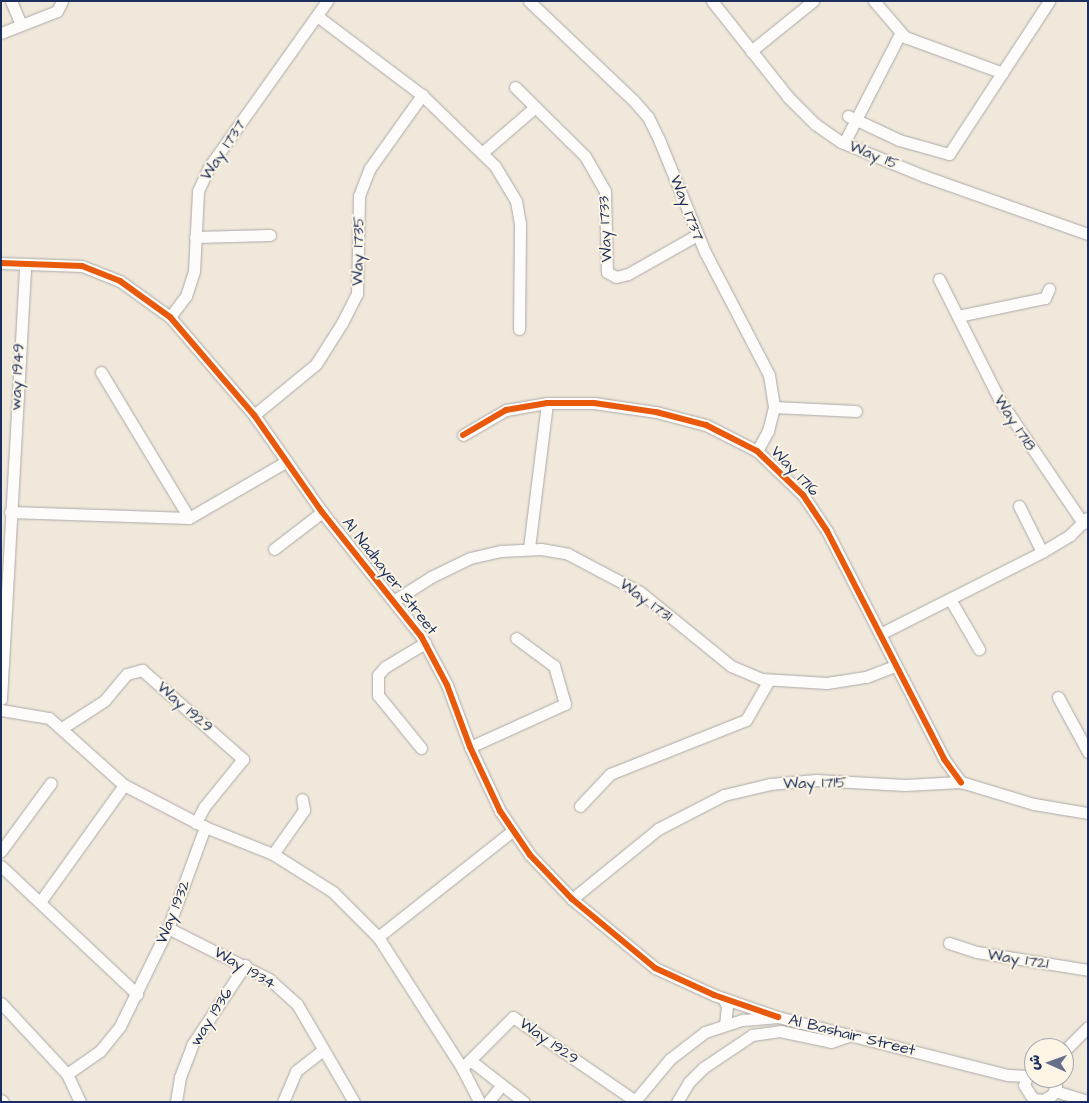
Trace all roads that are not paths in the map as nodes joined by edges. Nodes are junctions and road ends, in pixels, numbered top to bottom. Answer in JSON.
{"nodes":[{"id":1,"x":11,"y":1,"type":"edge"},
{"id":2,"x":62,"y":1,"type":"edge"},
{"id":3,"x":327,"y":1,"type":"edge"},
{"id":4,"x":529,"y":1,"type":"edge"},
{"id":5,"x":712,"y":1,"type":"edge"},
{"id":6,"x":813,"y":1,"type":"edge"},
{"id":7,"x":874,"y":1,"type":"edge"},
{"id":8,"x":1049,"y":1,"type":"edge"},
{"id":9,"x":317,"y":16,"type":"junction"},
{"id":10,"x":21,"y":25,"type":"junction"},
{"id":11,"x":1,"y":33,"type":"edge"},
{"id":12,"x":900,"y":34,"type":"junction"},
{"id":13,"x":751,"y":51,"type":"junction"},
{"id":14,"x":1003,"y":74,"type":"junction"},
{"id":15,"x":515,"y":87,"type":"dead end"},
{"id":16,"x":422,"y":95,"type":"junction"},
{"id":17,"x":534,"y":108,"type":"junction"},
{"id":18,"x":852,"y":118,"type":"junction"},
{"id":19,"x":844,"y":143,"type":"junction"},
{"id":20,"x":483,"y":152,"type":"junction"},
{"id":21,"x":1088,"y":234,"type":"edge"},
{"id":22,"x":270,"y":235,"type":"dead end"},
{"id":23,"x":697,"y":235,"type":"junction"},
{"id":24,"x":195,"y":237,"type":"junction"},
{"id":25,"x":1,"y":263,"type":"edge"},
{"id":26,"x":25,"y":265,"type":"junction"},
{"id":27,"x":939,"y":279,"type":"dead end"},
{"id":28,"x":1049,"y":289,"type":"dead end"},
{"id":29,"x":958,"y":316,"type":"junction"},
{"id":30,"x":170,"y":317,"type":"junction"},
{"id":31,"x":519,"y":329,"type":"dead end"},
{"id":32,"x":101,"y":372,"type":"dead end"},
{"id":33,"x":547,"y":403,"type":"junction"},
{"id":34,"x":774,"y":406,"type":"junction"},
{"id":35,"x":856,"y":411,"type":"dead end"},
{"id":36,"x":254,"y":415,"type":"junction"},
{"id":37,"x":463,"y":435,"type":"dead end"},
{"id":38,"x":757,"y":451,"type":"junction"},
{"id":39,"x":287,"y":461,"type":"junction"},
{"id":40,"x":1019,"y":506,"type":"dead end"},
{"id":41,"x":10,"y":512,"type":"junction"},
{"id":42,"x":322,"y":512,"type":"junction"},
{"id":43,"x":188,"y":518,"type":"junction"},
{"id":44,"x":1085,"y":520,"type":"edge"},
{"id":45,"x":529,"y":548,"type":"junction"},
{"id":46,"x":274,"y":549,"type":"dead end"},
{"id":47,"x":1042,"y":552,"type":"junction"},
{"id":48,"x":4,"y":561,"type":"edge"},
{"id":49,"x":950,"y":599,"type":"junction"},
{"id":50,"x":395,"y":600,"type":"junction"},
{"id":51,"x":880,"y":634,"type":"junction"},
{"id":52,"x":516,"y":638,"type":"dead end"},
{"id":53,"x":426,"y":643,"type":"junction"},
{"id":54,"x":979,"y":649,"type":"dead end"},
{"id":55,"x":2,"y":657,"type":"edge"},
{"id":56,"x":895,"y":666,"type":"junction"},
{"id":57,"x":769,"y":680,"type":"junction"},
{"id":58,"x":1058,"y":697,"type":"dead end"},
{"id":59,"x":1,"y":699,"type":"edge"},
{"id":60,"x":1,"y":710,"type":"edge"},
{"id":61,"x":62,"y":728,"type":"junction"},
{"id":62,"x":470,"y":747,"type":"junction"},
{"id":63,"x":421,"y":748,"type":"dead end"},
{"id":64,"x":1088,"y":752,"type":"edge"},
{"id":65,"x":961,"y":782,"type":"junction"},
{"id":66,"x":52,"y":783,"type":"dead end"},
{"id":67,"x":124,"y":784,"type":"junction"},
{"id":68,"x":302,"y":799,"type":"dead end"},
{"id":69,"x":580,"y":806,"type":"dead end"},
{"id":70,"x":1088,"y":814,"type":"edge"},
{"id":71,"x":200,"y":825,"type":"junction"},
{"id":72,"x":512,"y":831,"type":"junction"},
{"id":73,"x":1,"y":851,"type":"edge"},
{"id":74,"x":273,"y":854,"type":"junction"},
{"id":75,"x":1,"y":866,"type":"edge"},
{"id":76,"x":572,"y":900,"type":"junction"},
{"id":77,"x":40,"y":902,"type":"junction"},
{"id":78,"x":168,"y":928,"type":"junction"},
{"id":79,"x":378,"y":937,"type":"junction"},
{"id":80,"x":949,"y":943,"type":"dead end"},
{"id":81,"x":245,"y":965,"type":"junction"},
{"id":82,"x":1088,"y":970,"type":"edge"},
{"id":83,"x":136,"y":994,"type":"junction"},
{"id":84,"x":723,"y":998,"type":"junction"},
{"id":85,"x":1,"y":1003,"type":"edge"},
{"id":86,"x":778,"y":1018,"type":"junction"},
{"id":87,"x":725,"y":1025,"type":"junction"},
{"id":88,"x":1088,"y":1027,"type":"edge"},
{"id":89,"x":846,"y":1037,"type":"junction"},
{"id":90,"x":1074,"y":1041,"type":"edge"},
{"id":91,"x":323,"y":1050,"type":"junction"},
{"id":92,"x":466,"y":1064,"type":"junction"},
{"id":93,"x":67,"y":1074,"type":"junction"},
{"id":94,"x":1024,"y":1076,"type":"edge"},
{"id":95,"x":502,"y":1086,"type":"junction"},
{"id":96,"x":1033,"y":1088,"type":"edge"},
{"id":97,"x":1055,"y":1091,"type":"joint"},
{"id":98,"x":634,"y":1101,"type":"edge"},
{"id":99,"x":1038,"y":1101,"type":"edge"},
{"id":100,"x":1088,"y":1101,"type":"edge"},
{"id":101,"x":80,"y":1102,"type":"edge"},
{"id":102,"x":176,"y":1102,"type":"edge"},
{"id":103,"x":283,"y":1102,"type":"edge"},
{"id":104,"x":354,"y":1102,"type":"edge"},
{"id":105,"x":479,"y":1102,"type":"edge"},
{"id":106,"x":488,"y":1102,"type":"edge"},
{"id":107,"x":524,"y":1102,"type":"edge"},
{"id":108,"x":677,"y":1102,"type":"edge"}],
"edges":[{"from":1,"to":10,"type":"street"},
{"from":2,"to":10,"type":"street"},
{"from":3,"to":9,"type":"street","name":"Way 1737"},
{"from":4,"to":23,"type":"street","name":"Way 1737"},
{"from":5,"to":13,"type":"street","name":"Way 15"},
{"from":6,"to":13,"type":"street"},
{"from":7,"to":12,"type":"street"},
{"from":8,"to":14,"type":"street"},
{"from":9,"to":16,"type":"street"},
{"from":9,"to":24,"type":"street","name":"Way 1737"},
{"from":10,"to":11,"type":"street"},
{"from":12,"to":14,"type":"street"},
{"from":12,"to":18,"type":"street"},
{"from":13,"to":19,"type":"street","name":"Way 15"},
{"from":14,"to":18,"type":"street"},
{"from":15,"to":17,"type":"street","name":"Way 1733"},
{"from":16,"to":20,"type":"street"},
{"from":16,"to":36,"type":"street","name":"Way 1735"},
{"from":17,"to":20,"type":"street"},
{"from":17,"to":23,"type":"street","name":"Way 1733"},
{"from":18,"to":19,"type":"street"},
{"from":19,"to":21,"type":"street","name":"Way 15"},
{"from":20,"to":31,"type":"street"},
{"from":22,"to":24,"type":"street"},
{"from":23,"to":34,"type":"street","name":"Way 1737"},
{"from":24,"to":30,"type":"street","name":"Way 1737"},
{"from":25,"to":26,"type":"street","name":"Al Nadhayer Street"},
{"from":26,"to":30,"type":"street","name":"Al Nadhayer Street"},
{"from":26,"to":41,"type":"street","name":"way 1949"},
{"from":27,"to":29,"type":"street","name":"Way 1718"},
{"from":28,"to":29,"type":"street"},
{"from":29,"to":44,"type":"street","name":"Way 1718"},
{"from":30,"to":36,"type":"street","name":"Al Nadhayer Street"},
{"from":32,"to":43,"type":"street"},
{"from":33,"to":37,"type":"street","name":"Way 1716"},
{"from":33,"to":38,"type":"street","name":"Way 1716"},
{"from":33,"to":45,"type":"street"},
{"from":34,"to":35,"type":"street"},
{"from":34,"to":38,"type":"street","name":"Way 1737"},
{"from":36,"to":39,"type":"street","name":"Al Nadhayer Street"},
{"from":38,"to":51,"type":"street","name":"Way 1716"},
{"from":39,"to":42,"type":"street","name":"Al Nadhayer Street"},
{"from":39,"to":43,"type":"street"},
{"from":40,"to":47,"type":"street"},
{"from":41,"to":43,"type":"street"},
{"from":41,"to":48,"type":"street","name":"way 1949"},
{"from":42,"to":46,"type":"street"},
{"from":42,"to":50,"type":"street","name":"Al Nadhayer Street"},
{"from":44,"to":47,"type":"street","name":"Way 1718"},
{"from":45,"to":50,"type":"street","name":"Way 1731"},
{"from":45,"to":57,"type":"street","name":"Way 1731"},
{"from":47,"to":49,"type":"street","name":"Way 1718"},
{"from":48,"to":55,"type":"street","name":"way 1949"},
{"from":49,"to":51,"type":"street","name":"Way 1718"},
{"from":49,"to":54,"type":"street"},
{"from":50,"to":53,"type":"street","name":"Al Nadhayer Street"},
{"from":51,"to":56,"type":"street","name":"Way 1716"},
{"from":52,"to":62,"type":"street"},
{"from":53,"to":62,"type":"street","name":"Al Nadhayer Street"},
{"from":53,"to":63,"type":"street"},
{"from":55,"to":59,"type":"street","name":"way 1949"},
{"from":56,"to":57,"type":"street","name":"Way 1731"},
{"from":56,"to":65,"type":"street","name":"Way 1716"},
{"from":57,"to":69,"type":"street"},
{"from":58,"to":64,"type":"street"},
{"from":60,"to":61,"type":"street"},
{"from":61,"to":67,"type":"street"},
{"from":61,"to":71,"type":"street","name":"Way 1929"},
{"from":62,"to":72,"type":"street","name":"Al Nadhayer Street"},
{"from":65,"to":70,"type":"street","name":"Way 1715"},
{"from":65,"to":76,"type":"street","name":"Way 1715"},
{"from":66,"to":73,"type":"street"},
{"from":67,"to":71,"type":"street"},
{"from":67,"to":77,"type":"street"},
{"from":68,"to":74,"type":"street"},
{"from":71,"to":74,"type":"street"},
{"from":71,"to":78,"type":"street","name":"Way 1932"},
{"from":72,"to":76,"type":"street","name":"Al Nadhayer Street"},
{"from":72,"to":79,"type":"street"},
{"from":74,"to":79,"type":"street"},
{"from":75,"to":77,"type":"street"},
{"from":76,"to":84,"type":"street","name":"Al Nadhayer Street"},
{"from":77,"to":83,"type":"street"},
{"from":78,"to":81,"type":"street","name":"Way 1934"},
{"from":78,"to":83,"type":"street","name":"Way 1932"},
{"from":79,"to":92,"type":"street"},
{"from":80,"to":82,"type":"street","name":"Way 1721"},
{"from":81,"to":91,"type":"street","name":"Way 1934"},
{"from":81,"to":102,"type":"street","name":"way 1936"},
{"from":83,"to":93,"type":"street","name":"Way 1932"},
{"from":84,"to":86,"type":"street","name":"Al Nadhayer Street"},
{"from":84,"to":87,"type":"street"},
{"from":85,"to":93,"type":"street"},
{"from":86,"to":87,"type":"street","name":"Al Bashair Street"},
{"from":86,"to":89,"type":"street","name":"Al Bashair Street"},
{"from":87,"to":98,"type":"street","name":"Al Bashair Street"},
{"from":88,"to":90,"type":"street"},
{"from":89,"to":94,"type":"street","name":"Al Bashair Street"},
{"from":89,"to":108,"type":"street"},
{"from":91,"to":103,"type":"street"},
{"from":91,"to":104,"type":"street","name":"Way 1934"},
{"from":92,"to":95,"type":"street"},
{"from":92,"to":98,"type":"street","name":"Way 1929"},
{"from":92,"to":105,"type":"street"},
{"from":93,"to":101,"type":"street"},
{"from":95,"to":106,"type":"street"},
{"from":95,"to":107,"type":"street"},
{"from":96,"to":99,"type":"street"},
{"from":97,"to":99,"type":"street"},
{"from":97,"to":100,"type":"street"}]}
